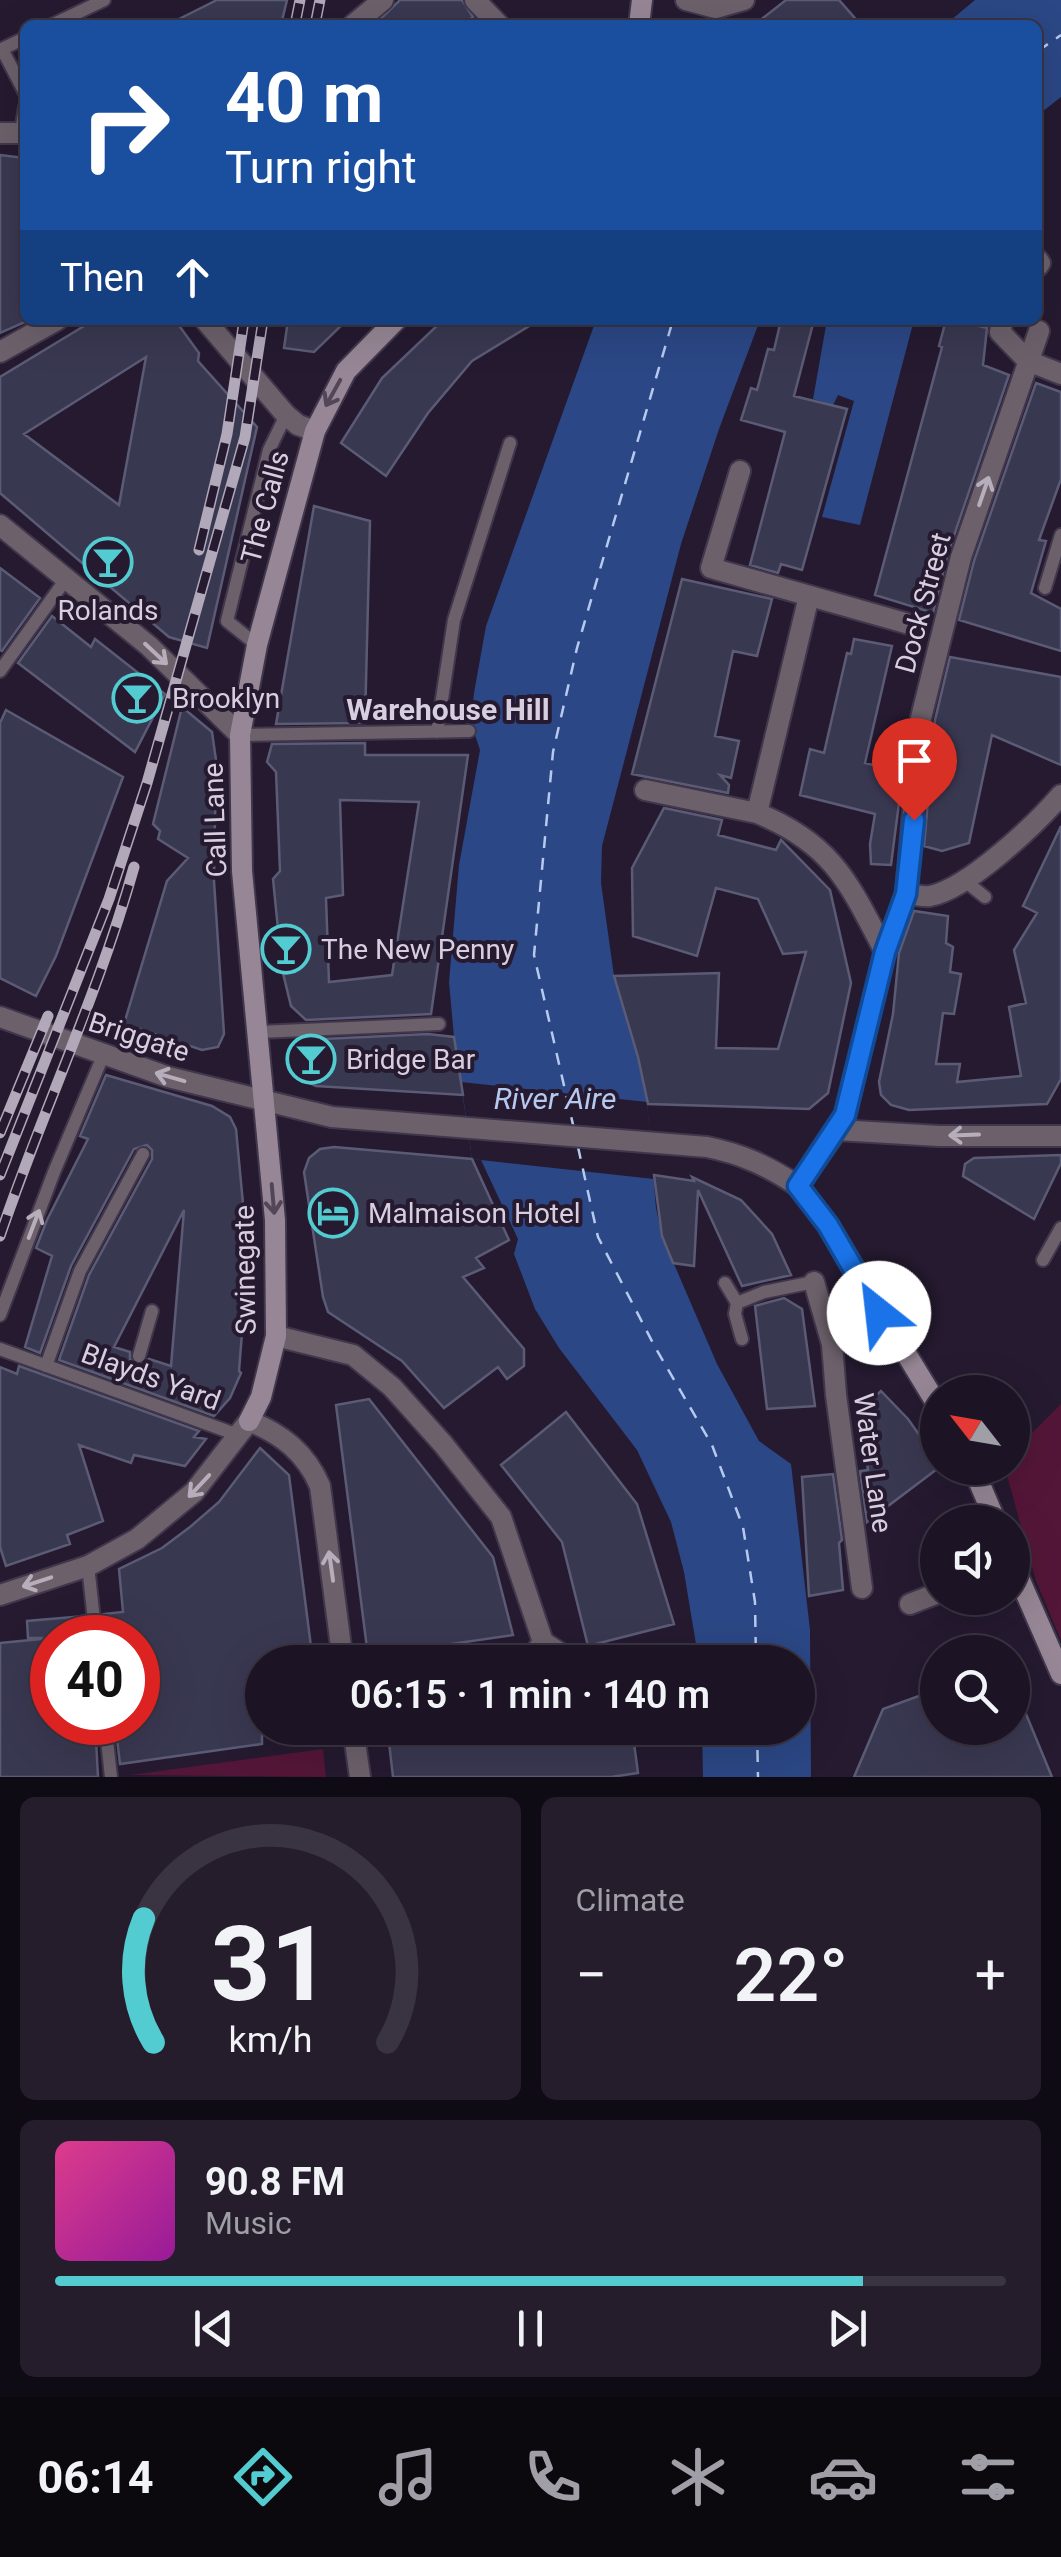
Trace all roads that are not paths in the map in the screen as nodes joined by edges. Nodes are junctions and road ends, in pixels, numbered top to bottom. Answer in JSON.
{"nodes":[{"id":1,"x":104,"y":0,"type":"edge"},
{"id":2,"x":383,"y":0,"type":"edge"},
{"id":3,"x":476,"y":0,"type":"edge"},
{"id":4,"x":686,"y":0,"type":"edge"},
{"id":5,"x":744,"y":0,"type":"edge"},
{"id":6,"x":62,"y":20,"type":"edge"},
{"id":7,"x":359,"y":20,"type":"edge"},
{"id":8,"x":494,"y":20,"type":"edge"},
{"id":9,"x":20,"y":40,"type":"edge"},
{"id":10,"x":20,"y":83,"type":"edge"},
{"id":11,"x":47,"y":325,"type":"edge"},
{"id":12,"x":391,"y":325,"type":"edge"},
{"id":13,"x":1001,"y":325,"type":"edge"},
{"id":14,"x":221,"y":330,"type":"edge"},
{"id":15,"x":1039,"y":331,"type":"dead end"},
{"id":16,"x":0,"y":352,"type":"edge"},
{"id":17,"x":1028,"y":361,"type":"junction"},
{"id":18,"x":1061,"y":374,"type":"edge"},
{"id":19,"x":286,"y":415,"type":"junction"},
{"id":20,"x":315,"y":430,"type":"junction"},
{"id":21,"x":510,"y":443,"type":"dead end"},
{"id":22,"x":740,"y":471,"type":"dead end"},
{"id":23,"x":0,"y":525,"type":"edge"},
{"id":24,"x":1061,"y":535,"type":"edge"},
{"id":25,"x":66,"y":579,"type":"junction"},
{"id":26,"x":1045,"y":588,"type":"dead end"},
{"id":27,"x":809,"y":596,"type":"junction"},
{"id":28,"x":909,"y":624,"type":"dead end"},
{"id":29,"x":257,"y":644,"type":"junction"},
{"id":30,"x":0,"y":671,"type":"edge"},
{"id":31,"x":469,"y":731,"type":"dead end"},
{"id":32,"x":438,"y":732,"type":"junction"},
{"id":33,"x":240,"y":735,"type":"junction"},
{"id":34,"x":645,"y":790,"type":"dead end"},
{"id":35,"x":1061,"y":795,"type":"edge"},
{"id":36,"x":756,"y":813,"type":"junction"},
{"id":37,"x":965,"y":882,"type":"junction"},
{"id":38,"x":906,"y":894,"type":"junction"},
{"id":39,"x":985,"y":898,"type":"dead end"},
{"id":40,"x":885,"y":952,"type":"junction"},
{"id":41,"x":0,"y":1018,"type":"edge"},
{"id":42,"x":440,"y":1024,"type":"dead end"},
{"id":43,"x":259,"y":1032,"type":"junction"},
{"id":44,"x":103,"y":1056,"type":"junction"},
{"id":45,"x":264,"y":1102,"type":"junction"},
{"id":46,"x":837,"y":1130,"type":"junction"},
{"id":47,"x":1061,"y":1136,"type":"edge"},
{"id":48,"x":143,"y":1154,"type":"dead end"},
{"id":49,"x":798,"y":1186,"type":"junction"},
{"id":50,"x":1061,"y":1228,"type":"edge"},
{"id":51,"x":1044,"y":1260,"type":"dead end"},
{"id":52,"x":814,"y":1282,"type":"joint"},
{"id":53,"x":725,"y":1284,"type":"dead end"},
{"id":54,"x":737,"y":1303,"type":"junction"},
{"id":55,"x":152,"y":1311,"type":"dead end"},
{"id":56,"x":879,"y":1313,"type":"junction"},
{"id":57,"x":0,"y":1316,"type":"edge"},
{"id":58,"x":276,"y":1336,"type":"junction"},
{"id":59,"x":742,"y":1339,"type":"dead end"},
{"id":60,"x":832,"y":1344,"type":"junction"},
{"id":61,"x":0,"y":1349,"type":"edge"},
{"id":62,"x":138,"y":1356,"type":"dead end"},
{"id":63,"x":46,"y":1366,"type":"junction"},
{"id":64,"x":920,"y":1378,"type":"edge"},
{"id":65,"x":243,"y":1428,"type":"junction"},
{"id":66,"x":88,"y":1566,"type":"junction"},
{"id":67,"x":862,"y":1588,"type":"dead end"},
{"id":68,"x":0,"y":1595,"type":"edge"},
{"id":69,"x":920,"y":1600,"type":"edge"},
{"id":70,"x":1030,"y":1603,"type":"edge"},
{"id":71,"x":910,"y":1604,"type":"dead end"},
{"id":72,"x":93,"y":1615,"type":"edge"},
{"id":73,"x":543,"y":1642,"type":"junction"},
{"id":74,"x":341,"y":1645,"type":"edge"},
{"id":75,"x":541,"y":1645,"type":"edge"},
{"id":76,"x":548,"y":1645,"type":"edge"},
{"id":77,"x":1061,"y":1674,"type":"edge"},
{"id":78,"x":107,"y":1745,"type":"edge"},
{"id":79,"x":355,"y":1745,"type":"edge"},
{"id":80,"x":110,"y":1777,"type":"edge"},
{"id":81,"x":360,"y":1777,"type":"edge"}],
"edges":[{"from":1,"to":6,"type":"lane"},
{"from":2,"to":7,"type":"street"},
{"from":3,"to":8,"type":"street"},
{"from":4,"to":5,"type":"street"},
{"from":9,"to":10,"type":"lane"},
{"from":11,"to":16,"type":"street"},
{"from":12,"to":20,"type":"street","name":"The Calls","one_way":true},
{"from":13,"to":17,"type":"street"},
{"from":14,"to":19,"type":"street"},
{"from":15,"to":17,"type":"street","name":"Dock Street"},
{"from":17,"to":18,"type":"street"},
{"from":38,"to":17,"type":"street","name":"Dock Street","one_way":true},
{"from":19,"to":20,"type":"street"},
{"from":19,"to":29,"type":"lane"},
{"from":20,"to":29,"type":"street","name":"The Calls"},
{"from":21,"to":32,"type":"lane"},
{"from":22,"to":27,"type":"street"},
{"from":23,"to":25,"type":"street","name":"Call Lane"},
{"from":24,"to":26,"type":"lane"},
{"from":25,"to":30,"type":"lane"},
{"from":25,"to":33,"type":"street","name":"Call Lane","one_way":true},
{"from":27,"to":28,"type":"street"},
{"from":27,"to":36,"type":"street"},
{"from":29,"to":33,"type":"street","name":"The Calls"},
{"from":31,"to":32,"type":"lane"},
{"from":32,"to":33,"type":"lane"},
{"from":33,"to":43,"type":"street","name":"Call Lane"},
{"from":34,"to":36,"type":"street"},
{"from":35,"to":37,"type":"street"},
{"from":36,"to":40,"type":"street"},
{"from":37,"to":38,"type":"street"},
{"from":37,"to":39,"type":"lane"},
{"from":38,"to":40,"type":"street","name":"Dock Street"},
{"from":40,"to":46,"type":"street","name":"Dock Street"},
{"from":41,"to":44,"type":"street","name":"Briggate"},
{"from":42,"to":43,"type":"lane"},
{"from":43,"to":45,"type":"street","name":"Call Lane"},
{"from":45,"to":44,"type":"street","name":"Briggate","one_way":true},
{"from":57,"to":44,"type":"lane","one_way":true},
{"from":45,"to":49,"type":"street","name":"Briggate"},
{"from":45,"to":58,"type":"street","name":"Swinegate","one_way":true},
{"from":47,"to":46,"type":"street","one_way":true},
{"from":46,"to":49,"type":"street"},
{"from":48,"to":63,"type":"lane"},
{"from":49,"to":56,"type":"street"},
{"from":50,"to":51,"type":"lane"},
{"from":52,"to":54,"type":"lane"},
{"from":52,"to":60,"type":"street","name":"Water Lane"},
{"from":53,"to":54,"type":"lane"},
{"from":54,"to":59,"type":"lane"},
{"from":55,"to":62,"type":"lane"},
{"from":56,"to":60,"type":"street"},
{"from":56,"to":64,"type":"street"},
{"from":58,"to":65,"type":"street","name":"Swinegate"},
{"from":58,"to":73,"type":"street"},
{"from":60,"to":67,"type":"street","name":"Water Lane"},
{"from":61,"to":63,"type":"lane","name":"Blayds Yard"},
{"from":63,"to":65,"type":"lane","name":"Blayds Yard"},
{"from":65,"to":66,"type":"street","name":"Swinegate","one_way":true},
{"from":74,"to":65,"type":"street","one_way":true},
{"from":66,"to":68,"type":"street","name":"Swinegate","one_way":true},
{"from":66,"to":72,"type":"lane"},
{"from":69,"to":71,"type":"street"},
{"from":70,"to":77,"type":"street"},
{"from":73,"to":75,"type":"street"},
{"from":73,"to":76,"type":"street"},
{"from":78,"to":80,"type":"lane"},
{"from":79,"to":81,"type":"street"}]}
